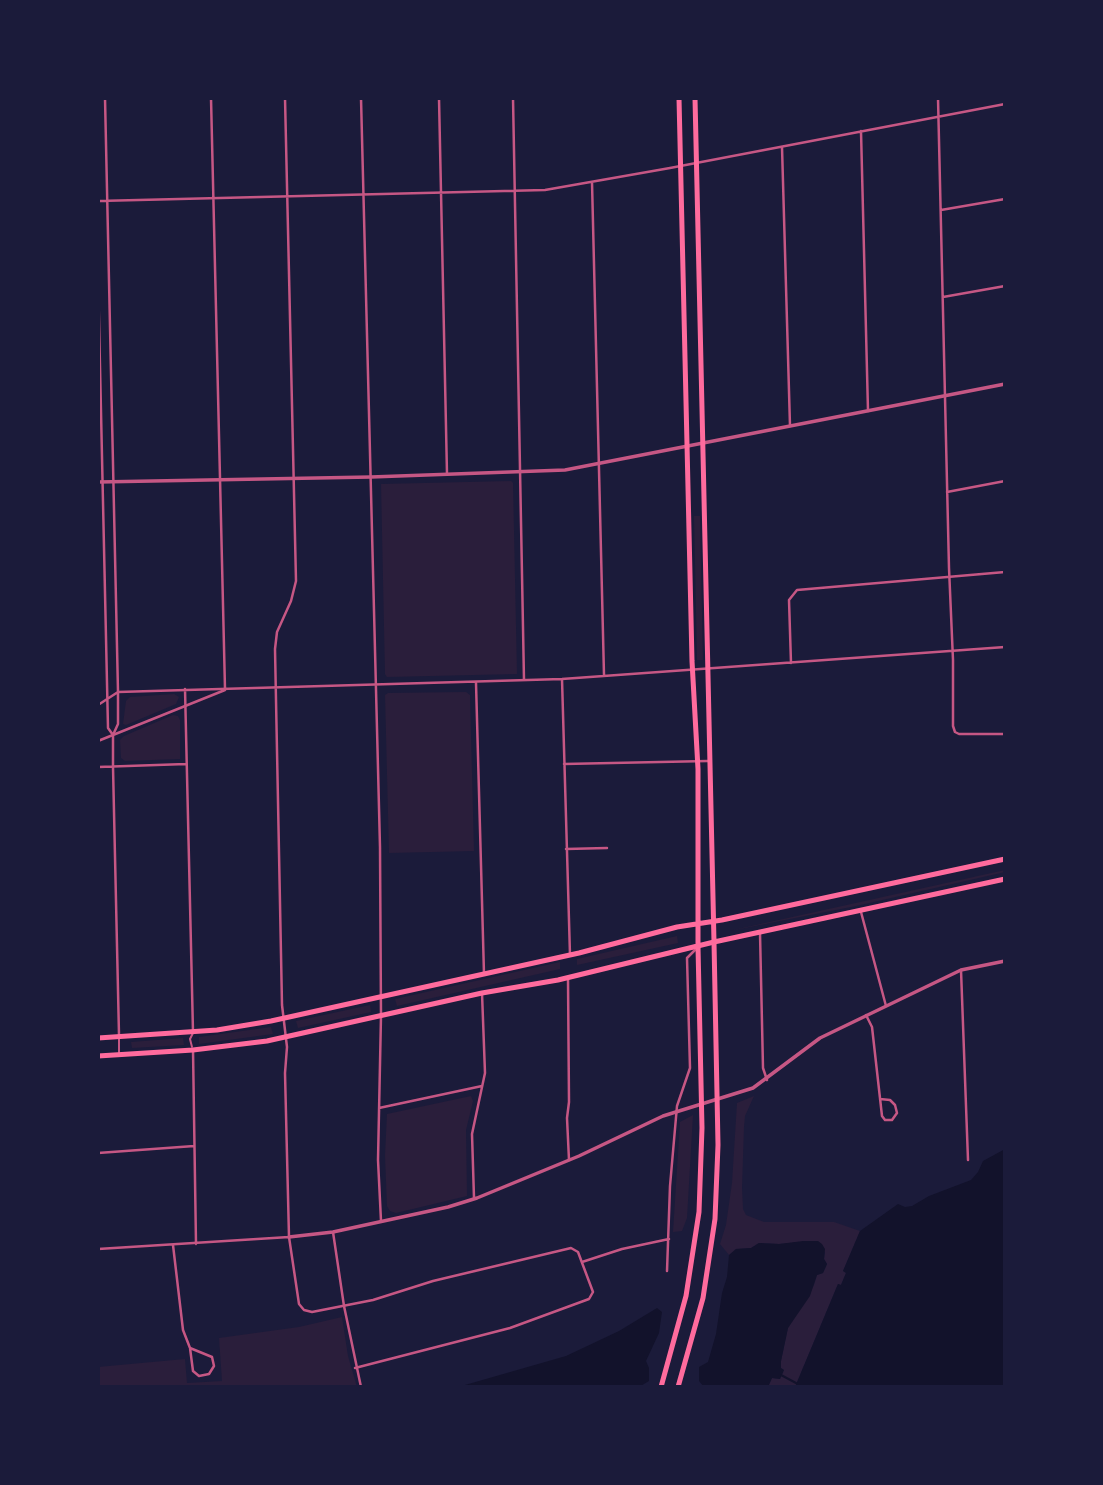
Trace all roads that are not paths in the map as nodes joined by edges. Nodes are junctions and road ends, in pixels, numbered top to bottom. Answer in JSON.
{"nodes":[{"id":1,"x":105,"y":98,"type":"edge"},
{"id":2,"x":211,"y":98,"type":"edge"},
{"id":3,"x":285,"y":98,"type":"edge"},
{"id":4,"x":361,"y":98,"type":"edge"},
{"id":5,"x":439,"y":98,"type":"edge"},
{"id":6,"x":513,"y":98,"type":"edge"},
{"id":7,"x":679,"y":98,"type":"edge"},
{"id":8,"x":695,"y":98,"type":"edge"},
{"id":9,"x":938,"y":98,"type":"edge"},
{"id":10,"x":1005,"y":104,"type":"edge"},
{"id":11,"x":938,"y":116,"type":"junction"},
{"id":12,"x":860,"y":131,"type":"junction"},
{"id":13,"x":782,"y":147,"type":"junction"},
{"id":14,"x":697,"y":163,"type":"junction"},
{"id":15,"x":680,"y":166,"type":"junction"},
{"id":16,"x":592,"y":182,"type":"junction"},
{"id":17,"x":515,"y":191,"type":"junction"},
{"id":18,"x":441,"y":193,"type":"junction"},
{"id":19,"x":363,"y":194,"type":"junction"},
{"id":20,"x":288,"y":196,"type":"junction"},
{"id":21,"x":213,"y":198,"type":"junction"},
{"id":22,"x":1005,"y":199,"type":"edge"},
{"id":23,"x":98,"y":201,"type":"edge"},
{"id":24,"x":107,"y":201,"type":"junction"},
{"id":25,"x":941,"y":210,"type":"junction"},
{"id":26,"x":98,"y":276,"type":"edge"},
{"id":27,"x":1005,"y":286,"type":"edge"},
{"id":28,"x":942,"y":297,"type":"junction"},
{"id":29,"x":1005,"y":384,"type":"edge"},
{"id":30,"x":945,"y":396,"type":"junction"},
{"id":31,"x":113,"y":410,"type":"junction"},
{"id":32,"x":101,"y":411,"type":"junction"},
{"id":33,"x":868,"y":411,"type":"junction"},
{"id":34,"x":790,"y":426,"type":"junction"},
{"id":35,"x":703,"y":443,"type":"junction"},
{"id":36,"x":688,"y":445,"type":"junction"},
{"id":37,"x":102,"y":448,"type":"junction"},
{"id":38,"x":113,"y":448,"type":"junction"},
{"id":39,"x":599,"y":464,"type":"junction"},
{"id":40,"x":521,"y":473,"type":"junction"},
{"id":41,"x":447,"y":474,"type":"junction"},
{"id":42,"x":371,"y":477,"type":"junction"},
{"id":43,"x":294,"y":478,"type":"junction"},
{"id":44,"x":220,"y":480,"type":"junction"},
{"id":45,"x":1005,"y":481,"type":"edge"},
{"id":46,"x":100,"y":482,"type":"edge"},
{"id":47,"x":114,"y":482,"type":"junction"},
{"id":48,"x":947,"y":492,"type":"junction"},
{"id":49,"x":1005,"y":572,"type":"edge"},
{"id":50,"x":949,"y":577,"type":"junction"},
{"id":51,"x":1005,"y":647,"type":"edge"},
{"id":52,"x":951,"y":650,"type":"junction"},
{"id":53,"x":791,"y":663,"type":"junction"},
{"id":54,"x":709,"y":668,"type":"junction"},
{"id":55,"x":693,"y":670,"type":"junction"},
{"id":56,"x":604,"y":676,"type":"junction"},
{"id":57,"x":562,"y":679,"type":"junction"},
{"id":58,"x":524,"y":680,"type":"junction"},
{"id":59,"x":476,"y":682,"type":"junction"},
{"id":60,"x":376,"y":685,"type":"junction"},
{"id":61,"x":277,"y":688,"type":"junction"},
{"id":62,"x":185,"y":689,"type":"junction"},
{"id":63,"x":225,"y":689,"type":"junction"},
{"id":64,"x":118,"y":692,"type":"junction"},
{"id":65,"x":108,"y":699,"type":"junction"},
{"id":66,"x":98,"y":705,"type":"edge"},
{"id":67,"x":185,"y":706,"type":"junction"},
{"id":68,"x":1005,"y":734,"type":"edge"},
{"id":69,"x":113,"y":735,"type":"junction"},
{"id":70,"x":98,"y":741,"type":"edge"},
{"id":71,"x":698,"y":761,"type":"junction"},
{"id":72,"x":711,"y":761,"type":"junction"},
{"id":73,"x":187,"y":764,"type":"junction"},
{"id":74,"x":564,"y":764,"type":"junction"},
{"id":75,"x":98,"y":767,"type":"edge"},
{"id":76,"x":113,"y":767,"type":"junction"},
{"id":77,"x":607,"y":848,"type":"dead end"},
{"id":78,"x":566,"y":849,"type":"junction"},
{"id":79,"x":1005,"y":859,"type":"edge"},
{"id":80,"x":1005,"y":879,"type":"edge"},
{"id":81,"x":861,"y":912,"type":"junction"},
{"id":82,"x":714,"y":922,"type":"junction"},
{"id":83,"x":697,"y":923,"type":"junction"},
{"id":84,"x":760,"y":933,"type":"junction"},
{"id":85,"x":714,"y":942,"type":"junction"},
{"id":86,"x":698,"y":947,"type":"junction"},
{"id":87,"x":570,"y":955,"type":"junction"},
{"id":88,"x":1005,"y":961,"type":"edge"},
{"id":89,"x":961,"y":970,"type":"junction"},
{"id":90,"x":484,"y":974,"type":"junction"},
{"id":91,"x":568,"y":977,"type":"junction"},
{"id":92,"x":482,"y":993,"type":"junction"},
{"id":93,"x":382,"y":997,"type":"junction"},
{"id":94,"x":886,"y":1006,"type":"junction"},
{"id":95,"x":382,"y":1016,"type":"junction"},
{"id":96,"x":866,"y":1016,"type":"junction"},
{"id":97,"x":283,"y":1018,"type":"junction"},
{"id":98,"x":193,"y":1032,"type":"junction"},
{"id":99,"x":119,"y":1037,"type":"junction"},
{"id":100,"x":286,"y":1037,"type":"junction"},
{"id":101,"x":98,"y":1038,"type":"edge"},
{"id":102,"x":193,"y":1050,"type":"junction"},
{"id":103,"x":119,"y":1055,"type":"junction"},
{"id":104,"x":98,"y":1056,"type":"edge"},
{"id":105,"x":766,"y":1080,"type":"junction"},
{"id":106,"x":482,"y":1086,"type":"junction"},
{"id":107,"x":880,"y":1100,"type":"junction"},
{"id":108,"x":379,"y":1108,"type":"junction"},
{"id":109,"x":677,"y":1111,"type":"junction"},
{"id":110,"x":194,"y":1146,"type":"junction"},
{"id":111,"x":98,"y":1153,"type":"edge"},
{"id":112,"x":569,"y":1160,"type":"junction"},
{"id":113,"x":968,"y":1160,"type":"dead end"},
{"id":114,"x":474,"y":1199,"type":"junction"},
{"id":115,"x":381,"y":1220,"type":"junction"},
{"id":116,"x":333,"y":1232,"type":"junction"},
{"id":117,"x":289,"y":1237,"type":"junction"},
{"id":118,"x":668,"y":1239,"type":"junction"},
{"id":119,"x":196,"y":1244,"type":"junction"},
{"id":120,"x":173,"y":1245,"type":"junction"},
{"id":121,"x":98,"y":1249,"type":"edge"},
{"id":122,"x":582,"y":1262,"type":"junction"},
{"id":123,"x":667,"y":1271,"type":"dead end"},
{"id":124,"x":344,"y":1306,"type":"junction"},
{"id":125,"x":190,"y":1348,"type":"junction"},
{"id":126,"x":355,"y":1368,"type":"junction"},
{"id":127,"x":361,"y":1387,"type":"edge"},
{"id":128,"x":661,"y":1387,"type":"edge"},
{"id":129,"x":678,"y":1387,"type":"edge"}],
"edges":[{"from":1,"to":24,"type":"street"},
{"from":2,"to":21,"type":"street"},
{"from":3,"to":20,"type":"street"},
{"from":4,"to":19,"type":"street"},
{"from":5,"to":18,"type":"street"},
{"from":6,"to":17,"type":"street"},
{"from":7,"to":15,"type":"main road"},
{"from":8,"to":14,"type":"main road"},
{"from":9,"to":11,"type":"street"},
{"from":10,"to":11,"type":"street"},
{"from":11,"to":12,"type":"street"},
{"from":11,"to":25,"type":"street"},
{"from":12,"to":13,"type":"street"},
{"from":12,"to":33,"type":"street"},
{"from":13,"to":14,"type":"street"},
{"from":13,"to":34,"type":"street"},
{"from":14,"to":15,"type":"street"},
{"from":14,"to":35,"type":"main road"},
{"from":15,"to":16,"type":"street"},
{"from":15,"to":36,"type":"main road"},
{"from":16,"to":17,"type":"street"},
{"from":16,"to":39,"type":"street"},
{"from":17,"to":18,"type":"street"},
{"from":17,"to":40,"type":"street"},
{"from":18,"to":19,"type":"street"},
{"from":18,"to":41,"type":"street"},
{"from":19,"to":20,"type":"street"},
{"from":19,"to":42,"type":"street"},
{"from":20,"to":21,"type":"street"},
{"from":20,"to":43,"type":"street"},
{"from":21,"to":24,"type":"street"},
{"from":21,"to":44,"type":"street"},
{"from":22,"to":25,"type":"street"},
{"from":23,"to":24,"type":"street"},
{"from":24,"to":31,"type":"street"},
{"from":25,"to":28,"type":"street"},
{"from":26,"to":32,"type":"street"},
{"from":27,"to":28,"type":"street"},
{"from":28,"to":30,"type":"street"},
{"from":29,"to":30,"type":"street"},
{"from":30,"to":33,"type":"street"},
{"from":30,"to":48,"type":"street"},
{"from":31,"to":32,"type":"street"},
{"from":31,"to":38,"type":"street"},
{"from":32,"to":37,"type":"street"},
{"from":33,"to":34,"type":"street"},
{"from":34,"to":35,"type":"street"},
{"from":35,"to":36,"type":"street"},
{"from":35,"to":54,"type":"main road"},
{"from":36,"to":39,"type":"street"},
{"from":36,"to":55,"type":"main road"},
{"from":37,"to":38,"type":"street"},
{"from":37,"to":46,"type":"street"},
{"from":38,"to":47,"type":"street"},
{"from":39,"to":40,"type":"street"},
{"from":39,"to":56,"type":"street"},
{"from":40,"to":41,"type":"street"},
{"from":40,"to":58,"type":"street"},
{"from":41,"to":42,"type":"street"},
{"from":42,"to":43,"type":"street"},
{"from":42,"to":60,"type":"street"},
{"from":43,"to":44,"type":"street"},
{"from":43,"to":61,"type":"street"},
{"from":44,"to":47,"type":"street"},
{"from":44,"to":63,"type":"street"},
{"from":45,"to":48,"type":"street"},
{"from":46,"to":47,"type":"street"},
{"from":46,"to":65,"type":"street"},
{"from":47,"to":64,"type":"street"},
{"from":48,"to":50,"type":"street"},
{"from":49,"to":50,"type":"street"},
{"from":50,"to":52,"type":"street"},
{"from":50,"to":53,"type":"street"},
{"from":51,"to":52,"type":"street"},
{"from":52,"to":53,"type":"street"},
{"from":52,"to":68,"type":"street"},
{"from":53,"to":54,"type":"street"},
{"from":54,"to":55,"type":"street"},
{"from":54,"to":72,"type":"main road"},
{"from":55,"to":56,"type":"street"},
{"from":55,"to":71,"type":"main road"},
{"from":56,"to":57,"type":"street"},
{"from":57,"to":58,"type":"street"},
{"from":57,"to":74,"type":"street"},
{"from":58,"to":59,"type":"street"},
{"from":59,"to":60,"type":"street"},
{"from":59,"to":90,"type":"street"},
{"from":60,"to":61,"type":"street"},
{"from":60,"to":93,"type":"street"},
{"from":61,"to":63,"type":"street"},
{"from":61,"to":97,"type":"street"},
{"from":62,"to":63,"type":"street"},
{"from":62,"to":64,"type":"street"},
{"from":62,"to":67,"type":"street"},
{"from":63,"to":67,"type":"street"},
{"from":64,"to":65,"type":"street"},
{"from":64,"to":69,"type":"street"},
{"from":65,"to":66,"type":"street"},
{"from":65,"to":69,"type":"street"},
{"from":67,"to":69,"type":"street"},
{"from":67,"to":73,"type":"street"},
{"from":69,"to":70,"type":"street"},
{"from":69,"to":76,"type":"street"},
{"from":71,"to":72,"type":"street"},
{"from":71,"to":74,"type":"street"},
{"from":71,"to":83,"type":"main road"},
{"from":72,"to":82,"type":"main road"},
{"from":73,"to":76,"type":"street"},
{"from":73,"to":98,"type":"street"},
{"from":74,"to":78,"type":"street"},
{"from":75,"to":76,"type":"street"},
{"from":76,"to":99,"type":"street"},
{"from":77,"to":78,"type":"street"},
{"from":78,"to":87,"type":"street"},
{"from":79,"to":82,"type":"main road"},
{"from":80,"to":81,"type":"main road"},
{"from":81,"to":84,"type":"main road"},
{"from":81,"to":94,"type":"street"},
{"from":82,"to":83,"type":"main road"},
{"from":82,"to":85,"type":"main road"},
{"from":83,"to":86,"type":"main road"},
{"from":83,"to":87,"type":"main road"},
{"from":84,"to":85,"type":"main road"},
{"from":84,"to":105,"type":"street"},
{"from":85,"to":86,"type":"main road"},
{"from":85,"to":129,"type":"main road"},
{"from":86,"to":91,"type":"main road"},
{"from":86,"to":109,"type":"street"},
{"from":86,"to":128,"type":"main road"},
{"from":87,"to":90,"type":"main road"},
{"from":88,"to":89,"type":"street"},
{"from":89,"to":94,"type":"street"},
{"from":89,"to":113,"type":"street"},
{"from":90,"to":93,"type":"main road"},
{"from":91,"to":92,"type":"main road"},
{"from":91,"to":112,"type":"street"},
{"from":92,"to":95,"type":"main road"},
{"from":92,"to":106,"type":"street"},
{"from":93,"to":95,"type":"street"},
{"from":93,"to":97,"type":"main road"},
{"from":94,"to":96,"type":"street"},
{"from":95,"to":100,"type":"main road"},
{"from":95,"to":108,"type":"street"},
{"from":96,"to":105,"type":"street"},
{"from":96,"to":107,"type":"street"},
{"from":97,"to":98,"type":"main road"},
{"from":97,"to":100,"type":"street"},
{"from":98,"to":99,"type":"main road"},
{"from":98,"to":102,"type":"lane"},
{"from":99,"to":101,"type":"main road"},
{"from":99,"to":103,"type":"lane"},
{"from":100,"to":102,"type":"main road"},
{"from":100,"to":117,"type":"street"},
{"from":102,"to":103,"type":"main road"},
{"from":102,"to":110,"type":"street"},
{"from":103,"to":104,"type":"main road"},
{"from":105,"to":109,"type":"street"},
{"from":106,"to":108,"type":"street"},
{"from":106,"to":114,"type":"street"},
{"from":107,"to":107,"type":"street"},
{"from":108,"to":115,"type":"street"},
{"from":109,"to":112,"type":"street"},
{"from":109,"to":118,"type":"street"},
{"from":110,"to":111,"type":"street"},
{"from":110,"to":119,"type":"street"},
{"from":112,"to":114,"type":"street"},
{"from":114,"to":115,"type":"street"},
{"from":115,"to":116,"type":"street"},
{"from":116,"to":117,"type":"street"},
{"from":116,"to":124,"type":"street"},
{"from":117,"to":119,"type":"street"},
{"from":117,"to":124,"type":"street"},
{"from":118,"to":122,"type":"street"},
{"from":118,"to":123,"type":"street"},
{"from":119,"to":120,"type":"street"},
{"from":120,"to":121,"type":"street"},
{"from":120,"to":125,"type":"street"},
{"from":122,"to":124,"type":"street"},
{"from":122,"to":126,"type":"street"},
{"from":124,"to":126,"type":"street"},
{"from":125,"to":125,"type":"street"},
{"from":126,"to":127,"type":"street"}]}
